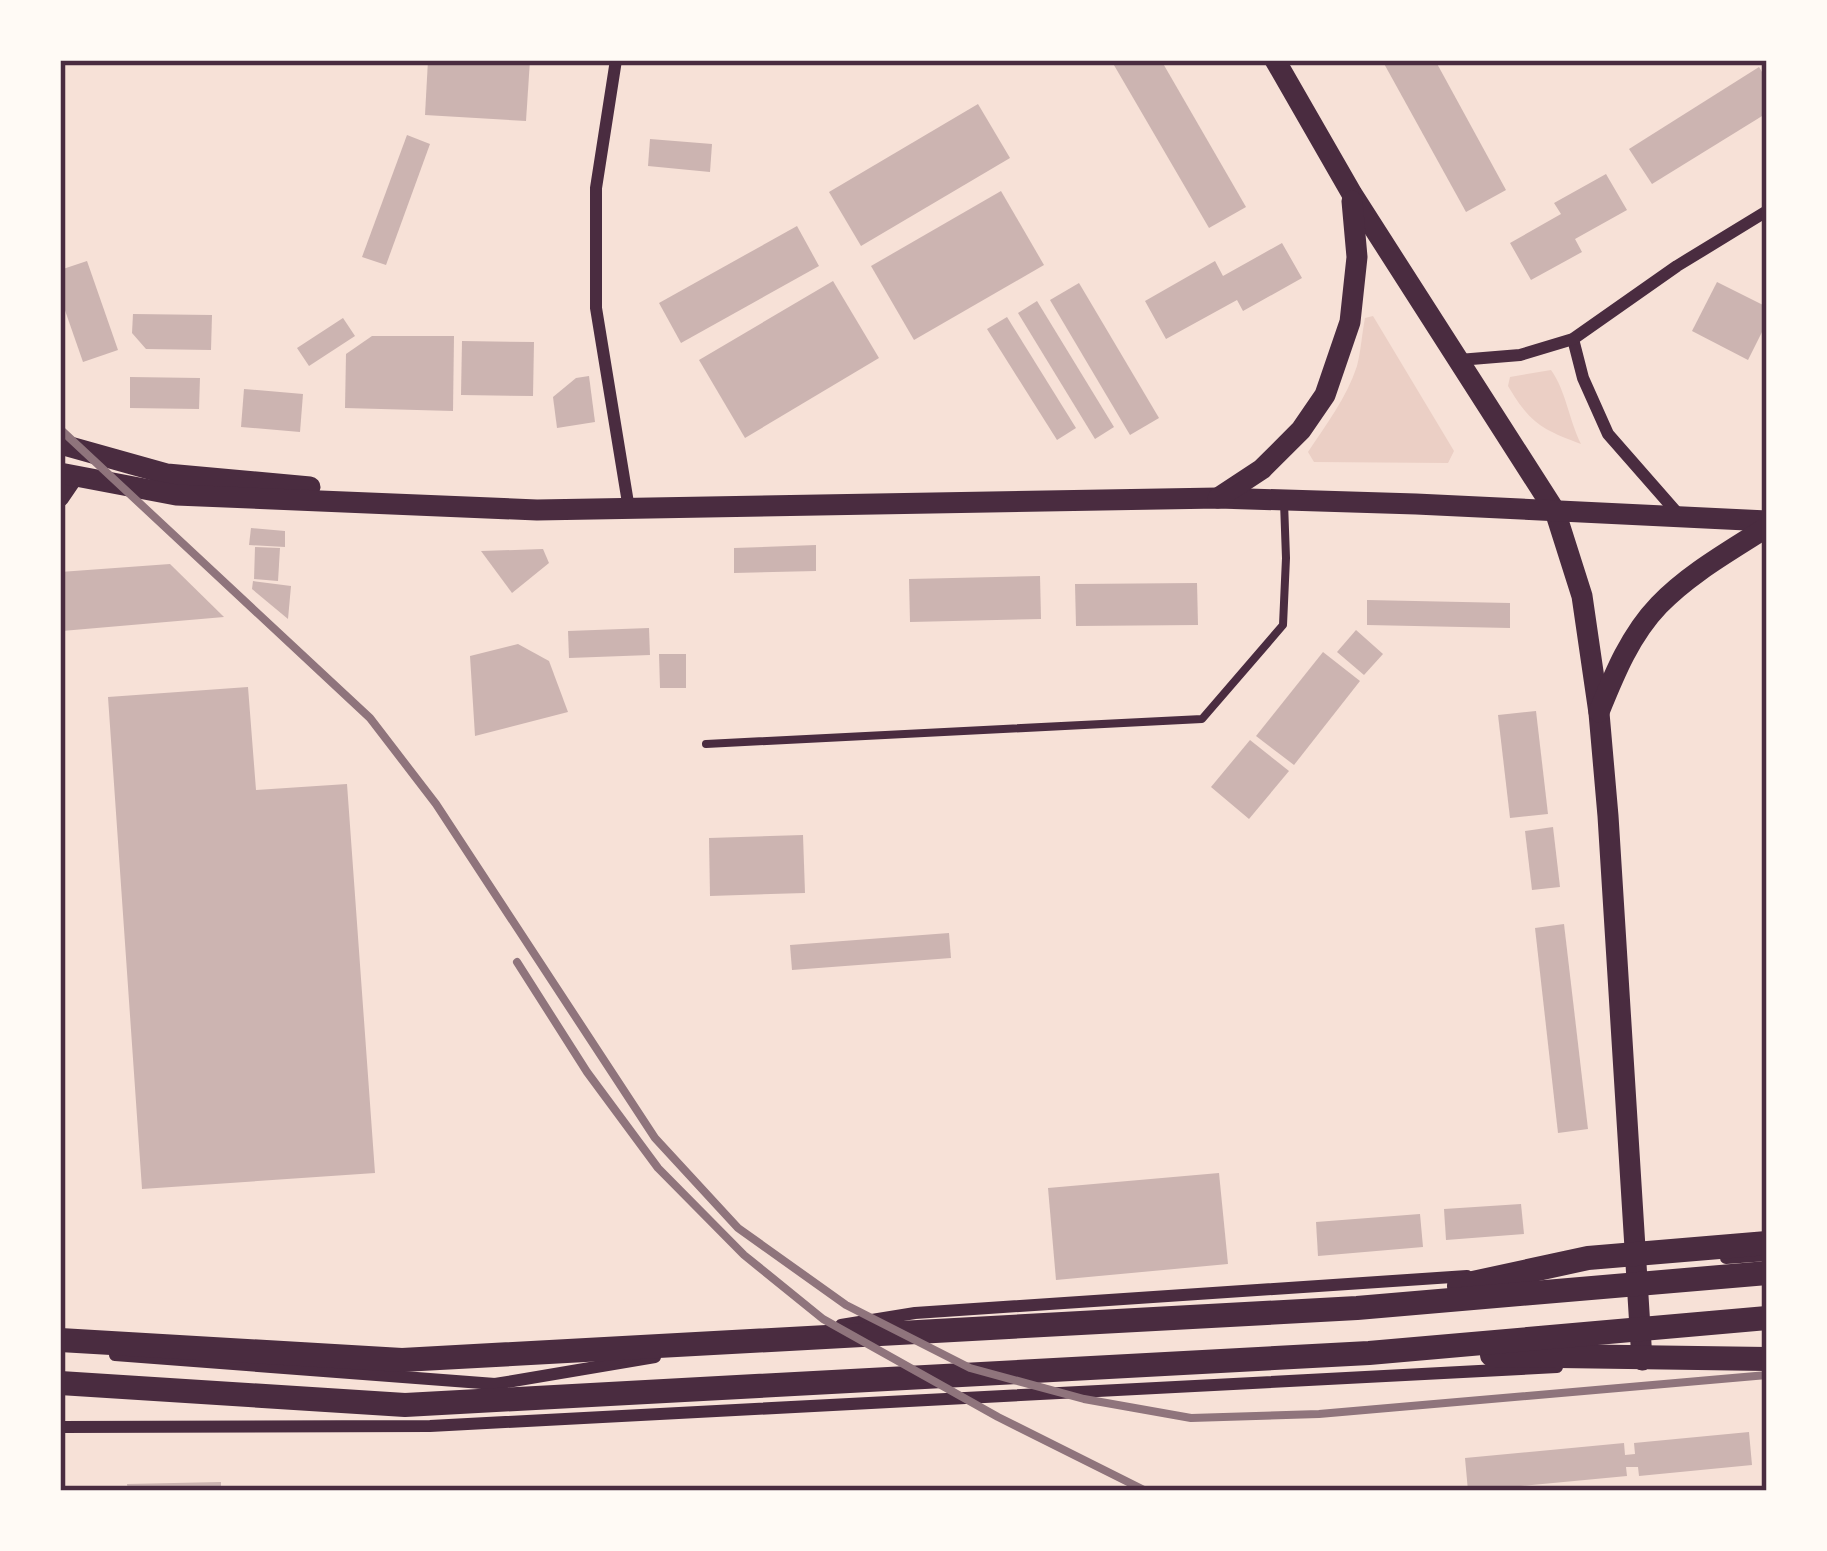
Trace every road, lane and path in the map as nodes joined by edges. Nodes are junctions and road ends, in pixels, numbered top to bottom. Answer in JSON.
{"nodes":[{"id":1,"x":616,"y":60,"type":"edge"},
{"id":2,"x":1275,"y":60,"type":"edge"},
{"id":3,"x":1352,"y":194,"type":"junction"},
{"id":4,"x":1767,"y":211,"type":"edge"},
{"id":5,"x":1573,"y":339,"type":"junction"},
{"id":6,"x":1459,"y":360,"type":"junction"},
{"id":7,"x":60,"y":444,"type":"edge"},
{"id":8,"x":67,"y":474,"type":"edge"},
{"id":9,"x":60,"y":498,"type":"edge"},
{"id":10,"x":1218,"y":498,"type":"junction"},
{"id":11,"x":1284,"y":500,"type":"junction"},
{"id":12,"x":538,"y":509,"type":"junction"},
{"id":13,"x":629,"y":509,"type":"junction"},
{"id":14,"x":1555,"y":511,"type":"junction"},
{"id":15,"x":1680,"y":516,"type":"junction"},
{"id":16,"x":1767,"y":524,"type":"edge"},
{"id":17,"x":1599,"y":713,"type":"junction"},
{"id":18,"x":706,"y":744,"type":"dead end"},
{"id":19,"x":1767,"y":1243,"type":"edge"},
{"id":20,"x":1767,"y":1256,"type":"edge"},
{"id":21,"x":1636,"y":1265,"type":"junction"},
{"id":22,"x":1767,"y":1273,"type":"edge"},
{"id":23,"x":1357,"y":1308,"type":"junction"},
{"id":24,"x":1767,"y":1318,"type":"edge"},
{"id":25,"x":60,"y":1340,"type":"edge"},
{"id":26,"x":1767,"y":1348,"type":"edge"},
{"id":27,"x":60,"y":1351,"type":"edge"},
{"id":28,"x":1370,"y":1353,"type":"junction"},
{"id":29,"x":1767,"y":1359,"type":"edge"},
{"id":30,"x":1642,"y":1360,"type":"junction"},
{"id":31,"x":60,"y":1383,"type":"edge"},
{"id":32,"x":60,"y":1427,"type":"edge"}],
"edges":[{"from":1,"to":13,"type":"street"},
{"from":2,"to":3,"type":"main road"},
{"from":3,"to":6,"type":"main road"},
{"from":3,"to":10,"type":"main road"},
{"from":4,"to":5,"type":"street"},
{"from":5,"to":6,"type":"street"},
{"from":5,"to":15,"type":"street"},
{"from":6,"to":14,"type":"main road"},
{"from":7,"to":12,"type":"main road"},
{"from":8,"to":9,"type":"street"},
{"from":8,"to":12,"type":"main road"},
{"from":10,"to":11,"type":"main road"},
{"from":10,"to":13,"type":"main road"},
{"from":11,"to":14,"type":"main road"},
{"from":11,"to":18,"type":"lane"},
{"from":12,"to":13,"type":"main road"},
{"from":14,"to":15,"type":"main road"},
{"from":14,"to":17,"type":"main road"},
{"from":15,"to":16,"type":"main road"},
{"from":16,"to":17,"type":"main road"},
{"from":17,"to":21,"type":"main road"},
{"from":19,"to":23,"type":"highway"},
{"from":20,"to":21,"type":"street"},
{"from":21,"to":27,"type":"street"},
{"from":21,"to":30,"type":"main road"},
{"from":22,"to":23,"type":"highway"},
{"from":23,"to":25,"type":"highway"},
{"from":24,"to":28,"type":"highway"},
{"from":26,"to":30,"type":"street"},
{"from":28,"to":29,"type":"highway"},
{"from":28,"to":31,"type":"highway"},
{"from":30,"to":32,"type":"street"}]}
